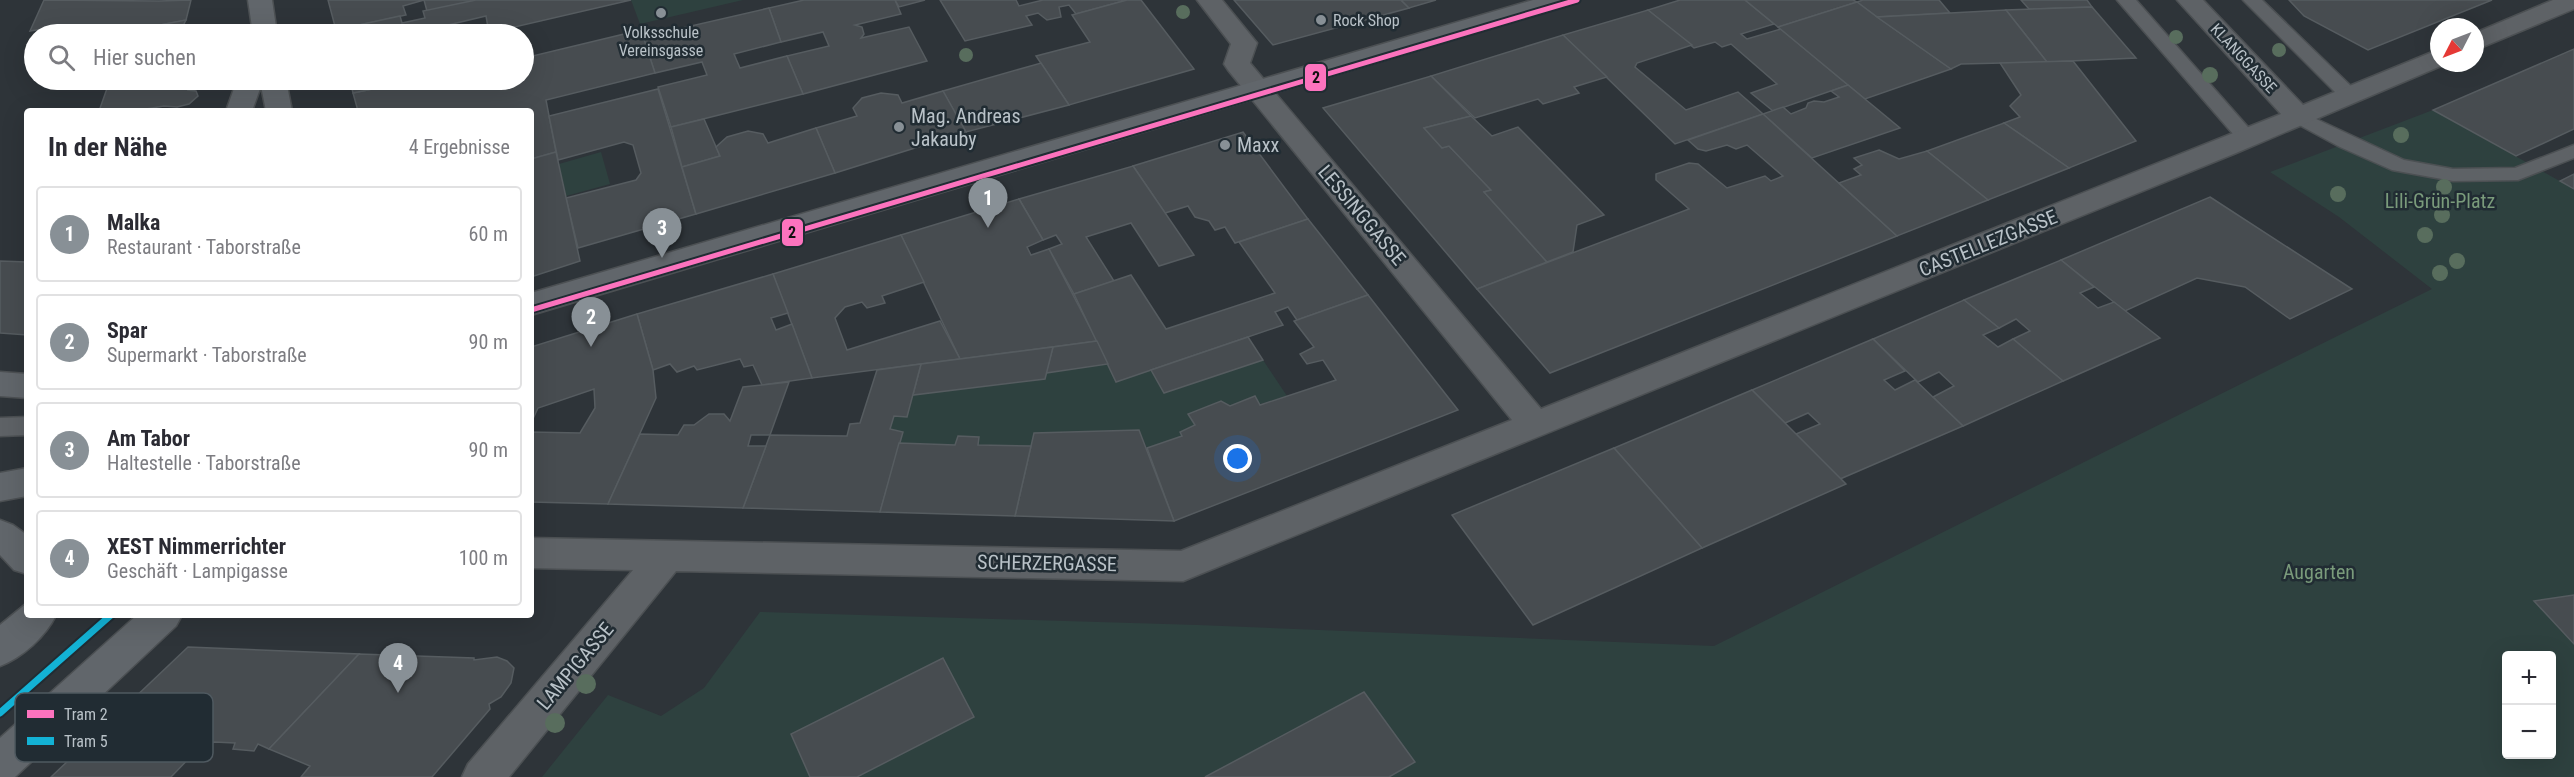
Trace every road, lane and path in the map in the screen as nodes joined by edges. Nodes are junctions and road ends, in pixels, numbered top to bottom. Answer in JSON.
{"nodes":[{"id":1,"x":260,"y":0,"type":"edge"},
{"id":2,"x":1209,"y":0,"type":"edge"},
{"id":3,"x":1559,"y":0,"type":"edge"},
{"id":4,"x":2126,"y":0,"type":"edge"},
{"id":5,"x":2189,"y":0,"type":"edge"},
{"id":6,"x":2252,"y":0,"type":"edge"},
{"id":7,"x":2574,"y":0,"type":"edge"},
{"id":8,"x":264,"y":24,"type":"edge"},
{"id":9,"x":2484,"y":38,"type":"edge"},
{"id":10,"x":2430,"y":62,"type":"edge"},
{"id":11,"x":1256,"y":88,"type":"junction"},
{"id":12,"x":246,"y":90,"type":"edge"},
{"id":13,"x":275,"y":90,"type":"edge"},
{"id":14,"x":2350,"y":96,"type":"junction"},
{"id":15,"x":240,"y":108,"type":"edge"},
{"id":16,"x":278,"y":108,"type":"edge"},
{"id":17,"x":2299,"y":117,"type":"junction"},
{"id":18,"x":2247,"y":138,"type":"junction"},
{"id":19,"x":2574,"y":151,"type":"edge"},
{"id":20,"x":534,"y":303,"type":"edge"},
{"id":21,"x":0,"y":384,"type":"edge"},
{"id":22,"x":24,"y":386,"type":"edge"},
{"id":23,"x":1535,"y":425,"type":"junction"},
{"id":24,"x":24,"y":426,"type":"edge"},
{"id":25,"x":0,"y":427,"type":"edge"},
{"id":26,"x":24,"y":483,"type":"edge"},
{"id":27,"x":0,"y":488,"type":"edge"},
{"id":28,"x":0,"y":535,"type":"edge"},
{"id":29,"x":534,"y":553,"type":"edge"},
{"id":30,"x":24,"y":555,"type":"edge"},
{"id":31,"x":667,"y":556,"type":"junction"},
{"id":32,"x":160,"y":618,"type":"edge"},
{"id":33,"x":78,"y":693,"type":"edge"},
{"id":34,"x":15,"y":750,"type":"edge"},
{"id":35,"x":0,"y":764,"type":"edge"},
{"id":36,"x":483,"y":777,"type":"edge"}],
"edges":[{"from":1,"to":8,"type":"main road"},
{"from":2,"to":11,"type":"street","name":"LESSINGGASSE"},
{"from":3,"to":11,"type":"main road"},
{"from":4,"to":18,"type":"lane"},
{"from":5,"to":17,"type":"street","name":"KLANGGASSE"},
{"from":6,"to":14,"type":"lane"},
{"from":7,"to":9,"type":"street"},
{"from":10,"to":14,"type":"street","name":"CASTELLEZGASSE"},
{"from":11,"to":20,"type":"main road"},
{"from":11,"to":23,"type":"street","name":"LESSINGGASSE"},
{"from":12,"to":15,"type":"main road"},
{"from":13,"to":16,"type":"main road"},
{"from":14,"to":17,"type":"street","name":"CASTELLEZGASSE"},
{"from":17,"to":18,"type":"street","name":"CASTELLEZGASSE"},
{"from":17,"to":19,"type":"lane"},
{"from":18,"to":23,"type":"street","name":"CASTELLEZGASSE"},
{"from":21,"to":22,"type":"main road"},
{"from":23,"to":31,"type":"street","name":"SCHERZERGASSE"},
{"from":24,"to":25,"type":"lane"},
{"from":26,"to":27,"type":"main road"},
{"from":28,"to":30,"type":"main road"},
{"from":29,"to":31,"type":"street","name":"SCHERZERGASSE"},
{"from":31,"to":36,"type":"street","name":"LAMPIGASSE"},
{"from":32,"to":33,"type":"main road"},
{"from":34,"to":35,"type":"main road"}]}
